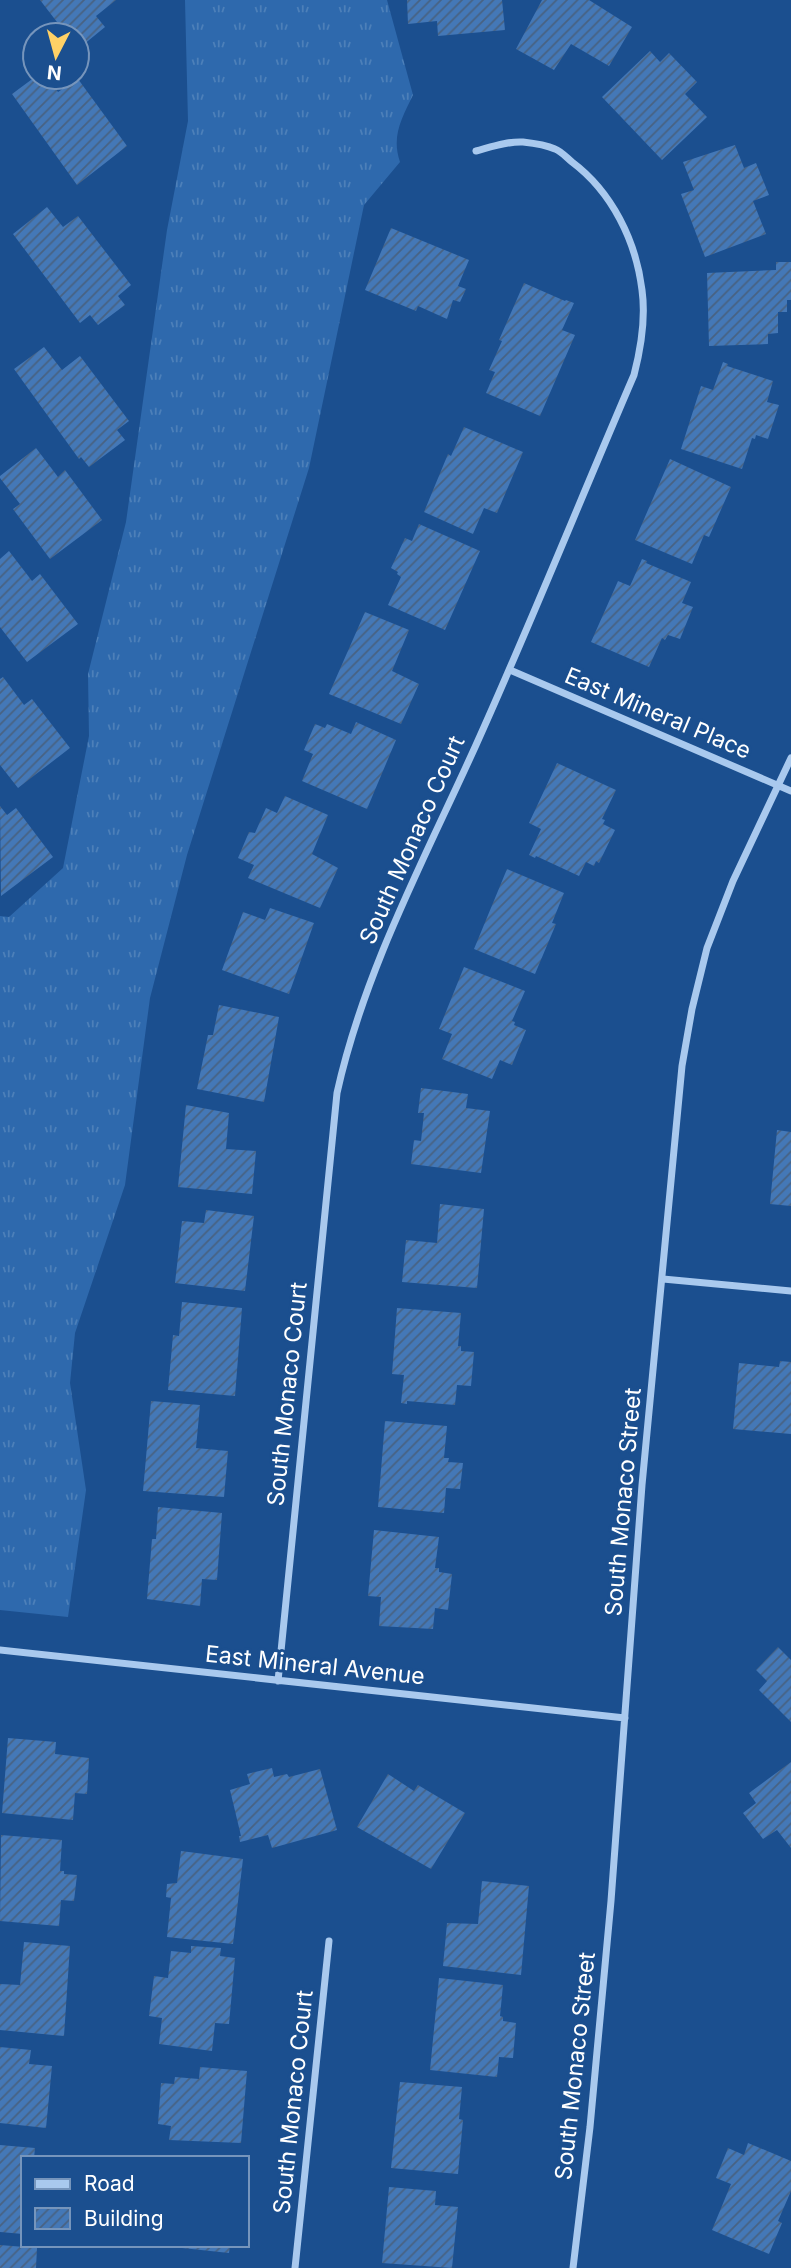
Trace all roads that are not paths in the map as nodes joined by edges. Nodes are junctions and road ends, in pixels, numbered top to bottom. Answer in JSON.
{"nodes":[{"id":1,"x":476,"y":151,"type":"dead end"},
{"id":2,"x":510,"y":670,"type":"junction"},
{"id":3,"x":791,"y":758,"type":"edge"},
{"id":4,"x":778,"y":785,"type":"junction"},
{"id":5,"x":791,"y":791,"type":"edge"},
{"id":6,"x":663,"y":1279,"type":"junction"},
{"id":7,"x":791,"y":1291,"type":"edge"},
{"id":8,"x":0,"y":1650,"type":"edge"},
{"id":9,"x":278,"y":1681,"type":"junction"},
{"id":10,"x":625,"y":1718,"type":"junction"},
{"id":11,"x":329,"y":1941,"type":"dead end"},
{"id":12,"x":295,"y":2268,"type":"edge"},
{"id":13,"x":573,"y":2268,"type":"edge"}],
"edges":[{"from":1,"to":2,"type":"street","name":"South Monaco Court"},
{"from":2,"to":4,"type":"street","name":"East Mineral Place"},
{"from":2,"to":9,"type":"street","name":"South Monaco Court"},
{"from":3,"to":4,"type":"street","name":"South Monaco Street"},
{"from":4,"to":5,"type":"street","name":"East Mineral Place"},
{"from":4,"to":6,"type":"street","name":"South Monaco Street"},
{"from":6,"to":7,"type":"street"},
{"from":6,"to":10,"type":"street","name":"South Monaco Street"},
{"from":8,"to":9,"type":"street","name":"East Mineral Avenue"},
{"from":9,"to":10,"type":"street","name":"East Mineral Avenue"},
{"from":10,"to":13,"type":"street","name":"South Monaco Street"},
{"from":11,"to":12,"type":"street","name":"South Monaco Court"}]}
